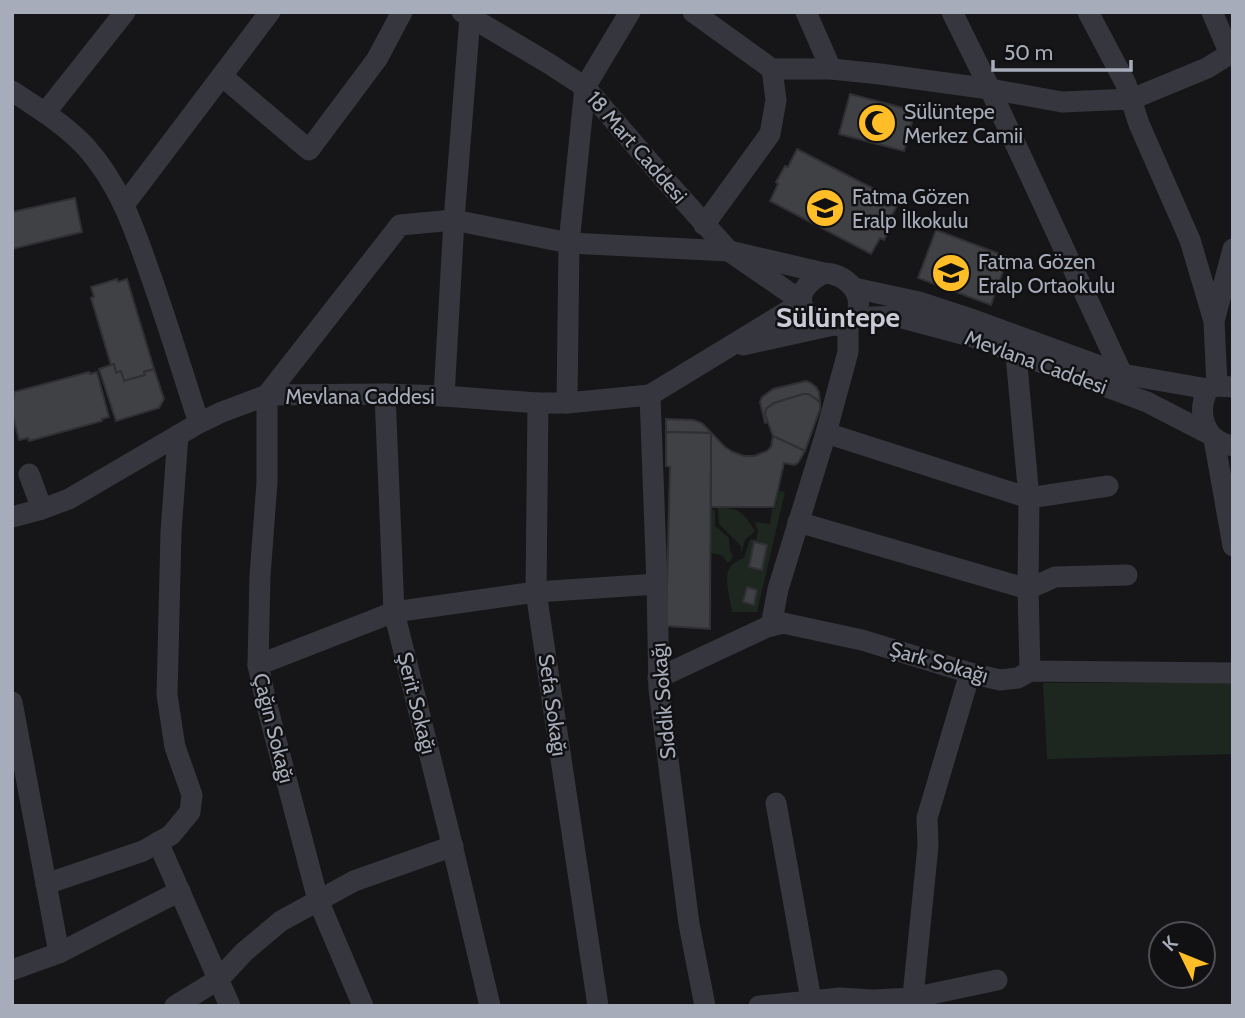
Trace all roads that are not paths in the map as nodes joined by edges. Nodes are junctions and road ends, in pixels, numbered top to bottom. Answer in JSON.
{"nodes":[{"id":1,"x":125,"y":12,"type":"edge"},
{"id":2,"x":270,"y":12,"type":"edge"},
{"id":3,"x":402,"y":12,"type":"edge"},
{"id":4,"x":630,"y":12,"type":"edge"},
{"id":5,"x":693,"y":12,"type":"edge"},
{"id":6,"x":806,"y":12,"type":"edge"},
{"id":7,"x":952,"y":12,"type":"edge"},
{"id":8,"x":1088,"y":12,"type":"edge"},
{"id":9,"x":1212,"y":12,"type":"edge"},
{"id":10,"x":466,"y":15,"type":"edge"},
{"id":11,"x":1231,"y":53,"type":"edge"},
{"id":12,"x":772,"y":69,"type":"junction"},
{"id":13,"x":831,"y":69,"type":"junction"},
{"id":14,"x":222,"y":76,"type":"junction"},
{"id":15,"x":585,"y":87,"type":"junction"},
{"id":16,"x":990,"y":89,"type":"junction"},
{"id":17,"x":12,"y":91,"type":"edge"},
{"id":18,"x":1132,"y":99,"type":"junction"},
{"id":19,"x":45,"y":113,"type":"junction"},
{"id":20,"x":124,"y":205,"type":"junction"},
{"id":21,"x":454,"y":220,"type":"junction"},
{"id":22,"x":704,"y":225,"type":"junction"},
{"id":23,"x":569,"y":243,"type":"junction"},
{"id":24,"x":1233,"y":249,"type":"edge"},
{"id":25,"x":729,"y":251,"type":"junction"},
{"id":26,"x":824,"y":273,"type":"junction"},
{"id":27,"x":854,"y":288,"type":"junction"},
{"id":28,"x":800,"y":301,"type":"junction"},
{"id":29,"x":1214,"y":321,"type":"junction"},
{"id":30,"x":842,"y":323,"type":"junction"},
{"id":31,"x":724,"y":349,"type":"junction"},
{"id":32,"x":1016,"y":355,"type":"junction"},
{"id":33,"x":1122,"y":374,"type":"junction"},
{"id":34,"x":1225,"y":387,"type":"edge"},
{"id":35,"x":385,"y":394,"type":"junction"},
{"id":36,"x":650,"y":394,"type":"junction"},
{"id":37,"x":267,"y":395,"type":"junction"},
{"id":38,"x":444,"y":396,"type":"junction"},
{"id":39,"x":538,"y":403,"type":"junction"},
{"id":40,"x":566,"y":403,"type":"junction"},
{"id":41,"x":199,"y":424,"type":"junction"},
{"id":42,"x":827,"y":433,"type":"junction"},
{"id":43,"x":178,"y":435,"type":"junction"},
{"id":44,"x":1219,"y":440,"type":"edge"},
{"id":45,"x":29,"y":474,"type":"dead end"},
{"id":46,"x":1108,"y":486,"type":"dead end"},
{"id":47,"x":1029,"y":498,"type":"junction"},
{"id":48,"x":42,"y":509,"type":"junction"},
{"id":49,"x":12,"y":517,"type":"edge"},
{"id":50,"x":798,"y":522,"type":"junction"},
{"id":51,"x":1233,"y":546,"type":"edge"},
{"id":52,"x":1127,"y":575,"type":"dead end"},
{"id":53,"x":657,"y":584,"type":"junction"},
{"id":54,"x":1028,"y":589,"type":"junction"},
{"id":55,"x":536,"y":592,"type":"junction"},
{"id":56,"x":394,"y":612,"type":"junction"},
{"id":57,"x":771,"y":626,"type":"junction"},
{"id":58,"x":258,"y":665,"type":"junction"},
{"id":59,"x":1030,"y":671,"type":"junction"},
{"id":60,"x":970,"y":673,"type":"junction"},
{"id":61,"x":1233,"y":673,"type":"edge"},
{"id":62,"x":658,"y":678,"type":"junction"},
{"id":63,"x":12,"y":702,"type":"edge"},
{"id":64,"x":776,"y":803,"type":"dead end"},
{"id":65,"x":158,"y":842,"type":"junction"},
{"id":66,"x":453,"y":846,"type":"junction"},
{"id":67,"x":46,"y":884,"type":"junction"},
{"id":68,"x":180,"y":891,"type":"junction"},
{"id":69,"x":318,"y":900,"type":"junction"},
{"id":70,"x":59,"y":953,"type":"junction"},
{"id":71,"x":12,"y":970,"type":"edge"},
{"id":72,"x":219,"y":979,"type":"junction"},
{"id":73,"x":997,"y":980,"type":"dead end"},
{"id":74,"x":811,"y":1000,"type":"junction"},
{"id":75,"x":912,"y":1002,"type":"edge"},
{"id":76,"x":175,"y":1006,"type":"edge"},
{"id":77,"x":230,"y":1006,"type":"edge"},
{"id":78,"x":363,"y":1006,"type":"edge"},
{"id":79,"x":490,"y":1006,"type":"edge"},
{"id":80,"x":598,"y":1006,"type":"edge"},
{"id":81,"x":705,"y":1006,"type":"edge"},
{"id":82,"x":759,"y":1006,"type":"edge"}],
"edges":[{"from":1,"to":19,"type":"street"},
{"from":2,"to":14,"type":"street"},
{"from":3,"to":14,"type":"street"},
{"from":4,"to":15,"type":"street"},
{"from":5,"to":12,"type":"street"},
{"from":6,"to":13,"type":"street"},
{"from":7,"to":16,"type":"street"},
{"from":8,"to":18,"type":"street"},
{"from":9,"to":11,"type":"street"},
{"from":10,"to":15,"type":"street","name":"18 Mart Caddesi"},
{"from":10,"to":21,"type":"street"},
{"from":11,"to":18,"type":"street"},
{"from":12,"to":13,"type":"street"},
{"from":12,"to":22,"type":"street"},
{"from":13,"to":16,"type":"street"},
{"from":14,"to":20,"type":"street"},
{"from":15,"to":22,"type":"street","name":"18 Mart Caddesi"},
{"from":15,"to":23,"type":"street"},
{"from":16,"to":18,"type":"street"},
{"from":16,"to":33,"type":"street"},
{"from":17,"to":19,"type":"street"},
{"from":18,"to":29,"type":"street"},
{"from":19,"to":20,"type":"street"},
{"from":20,"to":41,"type":"street"},
{"from":21,"to":23,"type":"street"},
{"from":21,"to":37,"type":"street"},
{"from":21,"to":38,"type":"street"},
{"from":22,"to":25,"type":"street","name":"18 Mart Caddesi"},
{"from":23,"to":25,"type":"street"},
{"from":23,"to":40,"type":"street"},
{"from":24,"to":29,"type":"street"},
{"from":25,"to":26,"type":"street"},
{"from":25,"to":28,"type":"street","name":"18 Mart Caddesi"},
{"from":26,"to":27,"type":"street"},
{"from":26,"to":28,"type":"street"},
{"from":27,"to":30,"type":"street"},
{"from":27,"to":33,"type":"street","name":"Mevlana Caddesi"},
{"from":28,"to":30,"type":"street"},
{"from":28,"to":31,"type":"street","name":"Mevlana Caddesi"},
{"from":29,"to":34,"type":"street"},
{"from":30,"to":31,"type":"street","name":"Mevlana Caddesi"},
{"from":30,"to":32,"type":"street","name":"Mevlana Caddesi"},
{"from":30,"to":42,"type":"street"},
{"from":31,"to":36,"type":"street","name":"Mevlana Caddesi"},
{"from":32,"to":44,"type":"street","name":"Mevlana Caddesi"},
{"from":32,"to":47,"type":"street"},
{"from":33,"to":34,"type":"street","name":"Mevlana Caddesi"},
{"from":34,"to":44,"type":"street"},
{"from":35,"to":37,"type":"street","name":"Mevlana Caddesi"},
{"from":35,"to":38,"type":"street","name":"Mevlana Caddesi"},
{"from":35,"to":56,"type":"street","name":"Şerit Sokağı"},
{"from":36,"to":40,"type":"street","name":"Mevlana Caddesi"},
{"from":36,"to":53,"type":"street","name":"Sıddık Sokağı"},
{"from":37,"to":41,"type":"street","name":"Mevlana Caddesi"},
{"from":37,"to":58,"type":"street","name":"Çağın Sokağı"},
{"from":38,"to":39,"type":"street","name":"Mevlana Caddesi"},
{"from":39,"to":40,"type":"street","name":"Mevlana Caddesi"},
{"from":39,"to":55,"type":"street","name":"Sefa Sokağı"},
{"from":41,"to":43,"type":"street","name":"Mevlana Caddesi"},
{"from":42,"to":47,"type":"street"},
{"from":42,"to":50,"type":"street"},
{"from":43,"to":48,"type":"street","name":"Mevlana Caddesi"},
{"from":43,"to":65,"type":"street"},
{"from":44,"to":51,"type":"street"},
{"from":45,"to":48,"type":"street"},
{"from":46,"to":47,"type":"street"},
{"from":47,"to":54,"type":"street"},
{"from":48,"to":49,"type":"street","name":"Mevlana Caddesi"},
{"from":50,"to":54,"type":"street"},
{"from":50,"to":57,"type":"street"},
{"from":52,"to":54,"type":"street"},
{"from":53,"to":55,"type":"street"},
{"from":53,"to":62,"type":"street","name":"Sıddık Sokağı"},
{"from":54,"to":59,"type":"street"},
{"from":55,"to":56,"type":"street"},
{"from":55,"to":80,"type":"street","name":"Sefa Sokağı"},
{"from":56,"to":58,"type":"street"},
{"from":56,"to":66,"type":"street","name":"Şerit Sokağı"},
{"from":57,"to":60,"type":"street","name":"Şark Sokağı"},
{"from":57,"to":62,"type":"street","name":"Şark Sokağı"},
{"from":58,"to":69,"type":"street","name":"Çağın Sokağı"},
{"from":59,"to":60,"type":"street","name":"Şark Sokağı"},
{"from":59,"to":61,"type":"street","name":"Şark Sokağı"},
{"from":60,"to":75,"type":"street"},
{"from":62,"to":81,"type":"street","name":"Sıddık Sokağı"},
{"from":63,"to":67,"type":"street"},
{"from":64,"to":74,"type":"street"},
{"from":65,"to":67,"type":"street"},
{"from":65,"to":68,"type":"street"},
{"from":66,"to":69,"type":"street"},
{"from":66,"to":79,"type":"street","name":"Şerit Sokağı"},
{"from":67,"to":70,"type":"street"},
{"from":68,"to":70,"type":"street"},
{"from":68,"to":72,"type":"street"},
{"from":69,"to":72,"type":"street"},
{"from":69,"to":78,"type":"street","name":"Çağın Sokağı"},
{"from":70,"to":71,"type":"street"},
{"from":72,"to":76,"type":"street"},
{"from":72,"to":77,"type":"street"},
{"from":73,"to":75,"type":"street"},
{"from":74,"to":75,"type":"street"},
{"from":74,"to":82,"type":"street"}]}
